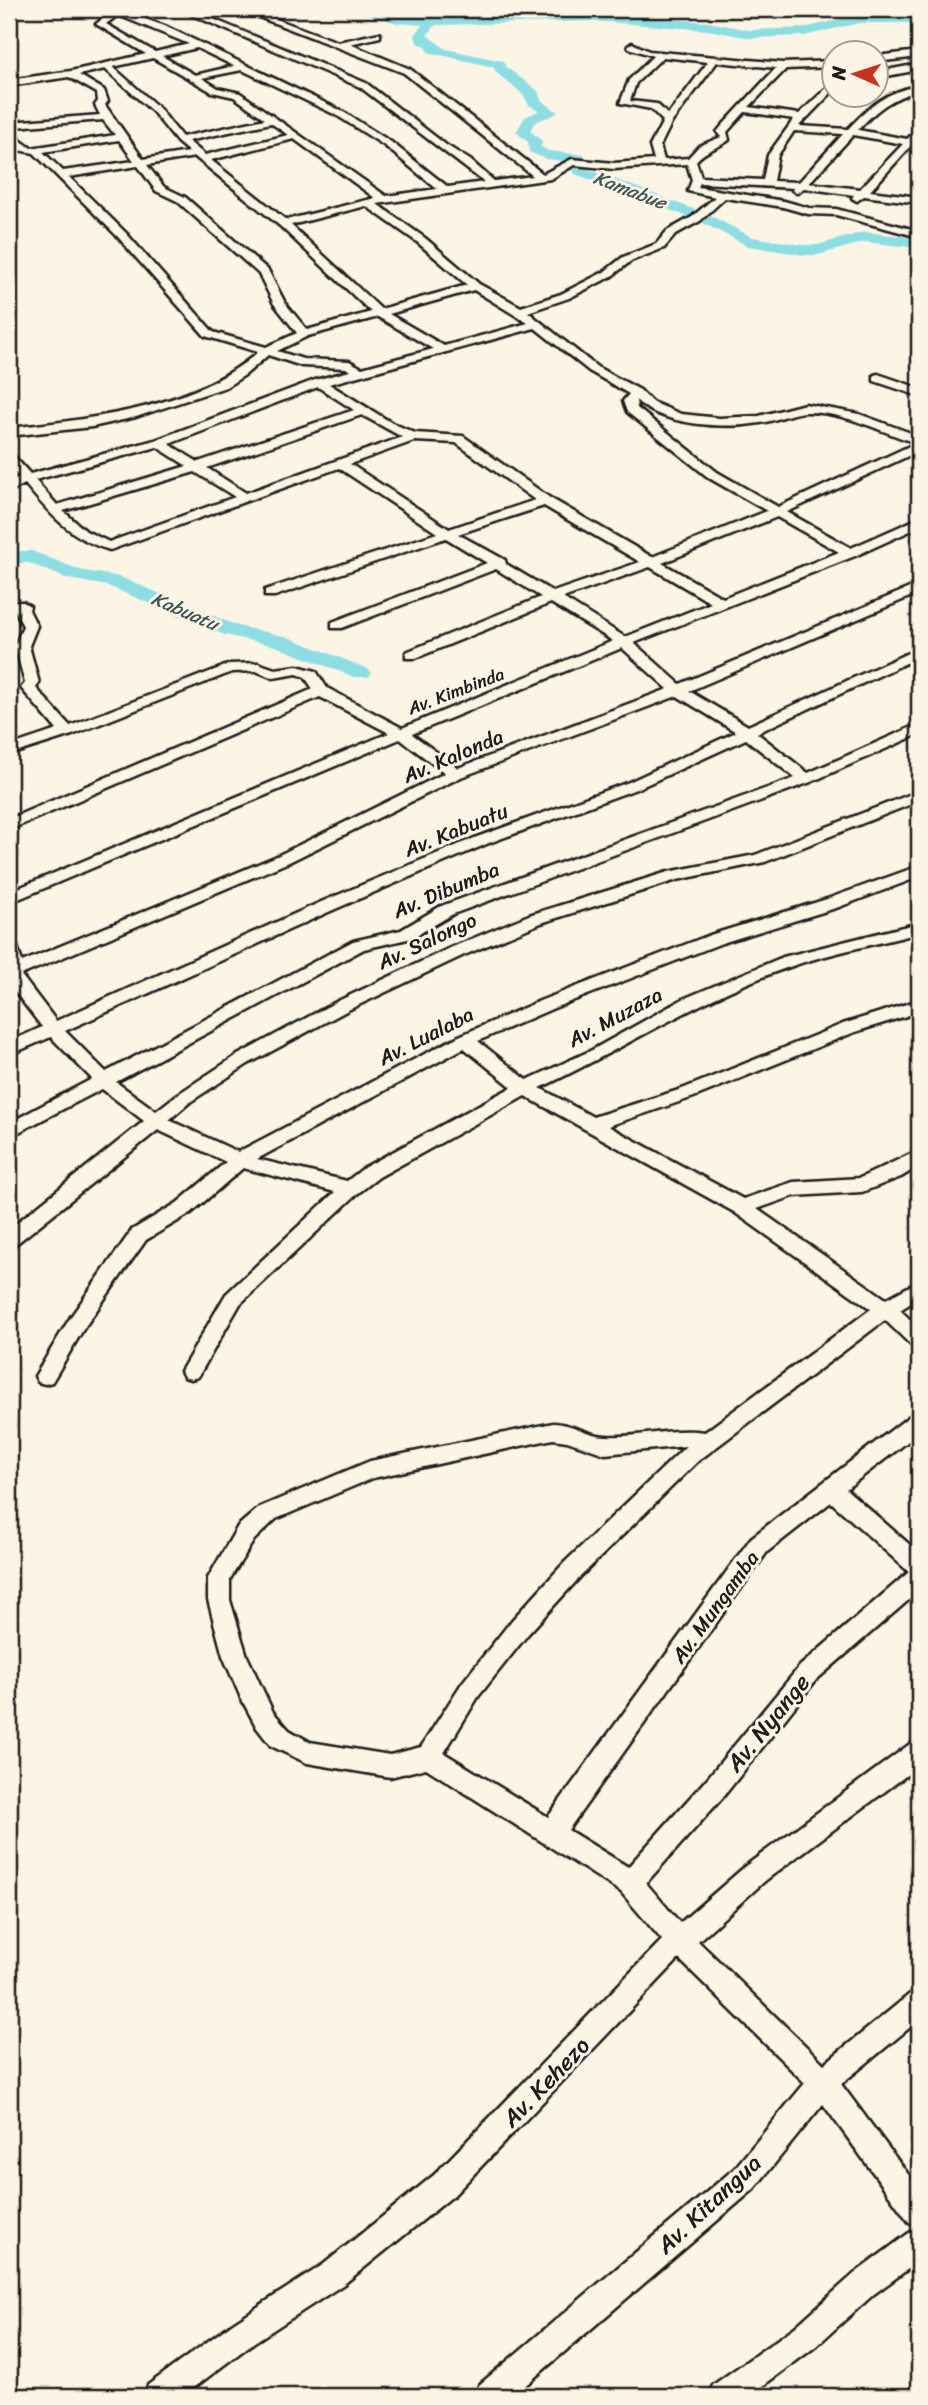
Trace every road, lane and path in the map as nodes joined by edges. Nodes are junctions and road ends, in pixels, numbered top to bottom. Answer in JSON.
{"nodes":[{"id":1,"x":182,"y":9,"type":"edge"},
{"id":2,"x":242,"y":9,"type":"edge"},
{"id":3,"x":115,"y":11,"type":"edge"},
{"id":4,"x":377,"y":35,"type":"dead end"},
{"id":5,"x":340,"y":44,"type":"junction"},
{"id":6,"x":198,"y":45,"type":"junction"},
{"id":7,"x":632,"y":46,"type":"dead end"},
{"id":8,"x":317,"y":50,"type":"dead end"},
{"id":9,"x":306,"y":52,"type":"dead end"},
{"id":10,"x":662,"y":53,"type":"junction"},
{"id":11,"x":919,"y":54,"type":"edge"},
{"id":12,"x":154,"y":55,"type":"junction"},
{"id":13,"x":296,"y":55,"type":"junction"},
{"id":14,"x":890,"y":57,"type":"edge"},
{"id":15,"x":715,"y":59,"type":"junction"},
{"id":16,"x":820,"y":65,"type":"edge"},
{"id":17,"x":107,"y":66,"type":"junction"},
{"id":18,"x":783,"y":66,"type":"junction"},
{"id":19,"x":243,"y":67,"type":"junction"},
{"id":20,"x":919,"y":67,"type":"edge"},
{"id":21,"x":890,"y":72,"type":"edge"},
{"id":22,"x":71,"y":74,"type":"junction"},
{"id":23,"x":191,"y":78,"type":"junction"},
{"id":24,"x":9,"y":83,"type":"edge"},
{"id":25,"x":919,"y":88,"type":"edge"},
{"id":26,"x":820,"y":97,"type":"edge"},
{"id":27,"x":740,"y":109,"type":"junction"},
{"id":28,"x":106,"y":117,"type":"junction"},
{"id":29,"x":799,"y":117,"type":"junction"},
{"id":30,"x":273,"y":120,"type":"junction"},
{"id":31,"x":668,"y":121,"type":"junction"},
{"id":32,"x":9,"y":126,"type":"edge"},
{"id":33,"x":791,"y":128,"type":"junction"},
{"id":34,"x":850,"y":132,"type":"junction"},
{"id":35,"x":296,"y":136,"type":"junction"},
{"id":36,"x":121,"y":137,"type":"junction"},
{"id":37,"x":915,"y":138,"type":"edge"},
{"id":38,"x":180,"y":140,"type":"junction"},
{"id":39,"x":36,"y":150,"type":"junction"},
{"id":40,"x":199,"y":157,"type":"junction"},
{"id":41,"x":691,"y":161,"type":"junction"},
{"id":42,"x":139,"y":162,"type":"junction"},
{"id":43,"x":660,"y":163,"type":"junction"},
{"id":44,"x":60,"y":176,"type":"junction"},
{"id":45,"x":541,"y":177,"type":"junction"},
{"id":46,"x":697,"y":180,"type":"junction"},
{"id":47,"x":767,"y":183,"type":"junction"},
{"id":48,"x":493,"y":185,"type":"junction"},
{"id":49,"x":802,"y":185,"type":"junction"},
{"id":50,"x":445,"y":190,"type":"junction"},
{"id":51,"x":864,"y":194,"type":"junction"},
{"id":52,"x":723,"y":195,"type":"junction"},
{"id":53,"x":384,"y":199,"type":"junction"},
{"id":54,"x":919,"y":200,"type":"edge"},
{"id":55,"x":368,"y":202,"type":"junction"},
{"id":56,"x":784,"y":204,"type":"junction"},
{"id":57,"x":836,"y":212,"type":"junction"},
{"id":58,"x":284,"y":224,"type":"junction"},
{"id":59,"x":919,"y":234,"type":"edge"},
{"id":60,"x":475,"y":286,"type":"junction"},
{"id":61,"x":520,"y":312,"type":"junction"},
{"id":62,"x":379,"y":313,"type":"junction"},
{"id":63,"x":537,"y":324,"type":"junction"},
{"id":64,"x":304,"y":334,"type":"junction"},
{"id":65,"x":440,"y":348,"type":"junction"},
{"id":66,"x":265,"y":352,"type":"junction"},
{"id":67,"x":361,"y":373,"type":"junction"},
{"id":68,"x":878,"y":379,"type":"dead end"},
{"id":69,"x":319,"y":383,"type":"junction"},
{"id":70,"x":919,"y":392,"type":"edge"},
{"id":71,"x":636,"y":393,"type":"junction"},
{"id":72,"x":362,"y":411,"type":"junction"},
{"id":73,"x":9,"y":432,"type":"edge"},
{"id":74,"x":412,"y":438,"type":"junction"},
{"id":75,"x":919,"y":440,"type":"edge"},
{"id":76,"x":159,"y":443,"type":"junction"},
{"id":77,"x":919,"y":446,"type":"edge"},
{"id":78,"x":9,"y":458,"type":"edge"},
{"id":79,"x":340,"y":463,"type":"junction"},
{"id":80,"x":197,"y":467,"type":"junction"},
{"id":81,"x":24,"y":479,"type":"junction"},
{"id":82,"x":9,"y":488,"type":"edge"},
{"id":83,"x":246,"y":498,"type":"junction"},
{"id":84,"x":545,"y":501,"type":"junction"},
{"id":85,"x":53,"y":510,"type":"junction"},
{"id":86,"x":777,"y":512,"type":"junction"},
{"id":87,"x":919,"y":522,"type":"edge"},
{"id":88,"x":447,"y":533,"type":"junction"},
{"id":89,"x":850,"y":553,"type":"junction"},
{"id":90,"x":652,"y":562,"type":"junction"},
{"id":91,"x":500,"y":563,"type":"junction"},
{"id":92,"x":919,"y":588,"type":"edge"},
{"id":93,"x":270,"y":593,"type":"dead end"},
{"id":94,"x":553,"y":597,"type":"junction"},
{"id":95,"x":722,"y":603,"type":"junction"},
{"id":96,"x":9,"y":606,"type":"edge"},
{"id":97,"x":337,"y":625,"type":"dead end"},
{"id":98,"x":624,"y":642,"type":"junction"},
{"id":99,"x":15,"y":647,"type":"edge"},
{"id":100,"x":919,"y":652,"type":"edge"},
{"id":101,"x":411,"y":655,"type":"dead end"},
{"id":102,"x":28,"y":688,"type":"junction"},
{"id":103,"x":678,"y":690,"type":"junction"},
{"id":104,"x":321,"y":691,"type":"junction"},
{"id":105,"x":9,"y":694,"type":"edge"},
{"id":106,"x":919,"y":729,"type":"edge"},
{"id":107,"x":67,"y":732,"type":"junction"},
{"id":108,"x":401,"y":733,"type":"junction"},
{"id":109,"x":748,"y":733,"type":"junction"},
{"id":110,"x":9,"y":751,"type":"edge"},
{"id":111,"x":456,"y":774,"type":"junction"},
{"id":112,"x":806,"y":779,"type":"junction"},
{"id":113,"x":919,"y":796,"type":"edge"},
{"id":114,"x":9,"y":825,"type":"edge"},
{"id":115,"x":919,"y":871,"type":"edge"},
{"id":116,"x":9,"y":898,"type":"edge"},
{"id":117,"x":919,"y":928,"type":"edge"},
{"id":118,"x":9,"y":946,"type":"edge"},
{"id":119,"x":10,"y":973,"type":"edge"},
{"id":120,"x":919,"y":1006,"type":"edge"},
{"id":121,"x":55,"y":1028,"type":"junction"},
{"id":122,"x":465,"y":1040,"type":"junction"},
{"id":123,"x":9,"y":1049,"type":"edge"},
{"id":124,"x":102,"y":1080,"type":"junction"},
{"id":125,"x":525,"y":1088,"type":"junction"},
{"id":126,"x":157,"y":1122,"type":"junction"},
{"id":127,"x":589,"y":1125,"type":"junction"},
{"id":128,"x":9,"y":1131,"type":"edge"},
{"id":129,"x":919,"y":1157,"type":"edge"},
{"id":130,"x":241,"y":1159,"type":"junction"},
{"id":131,"x":350,"y":1189,"type":"junction"},
{"id":132,"x":741,"y":1208,"type":"junction"},
{"id":133,"x":9,"y":1239,"type":"edge"},
{"id":134,"x":919,"y":1288,"type":"edge"},
{"id":135,"x":886,"y":1309,"type":"junction"},
{"id":136,"x":919,"y":1340,"type":"edge"},
{"id":137,"x":191,"y":1371,"type":"dead end"},
{"id":138,"x":45,"y":1376,"type":"dead end"},
{"id":139,"x":919,"y":1421,"type":"edge"},
{"id":140,"x":709,"y":1441,"type":"junction"},
{"id":141,"x":831,"y":1488,"type":"junction"},
{"id":142,"x":919,"y":1567,"type":"edge"},
{"id":143,"x":919,"y":1577,"type":"edge"},
{"id":144,"x":919,"y":1752,"type":"edge"},
{"id":145,"x":429,"y":1756,"type":"junction"},
{"id":146,"x":552,"y":1832,"type":"junction"},
{"id":147,"x":630,"y":1883,"type":"junction"},
{"id":148,"x":679,"y":1941,"type":"junction"},
{"id":149,"x":919,"y":2003,"type":"edge"},
{"id":150,"x":822,"y":2082,"type":"junction"},
{"id":151,"x":919,"y":2212,"type":"edge"},
{"id":152,"x":919,"y":2243,"type":"edge"},
{"id":153,"x":159,"y":2396,"type":"edge"},
{"id":154,"x":490,"y":2396,"type":"edge"},
{"id":155,"x":724,"y":2396,"type":"edge"}],
"edges":[{"from":1,"to":13,"type":"street"},
{"from":2,"to":5,"type":"street"},
{"from":3,"to":6,"type":"street"},
{"from":3,"to":12,"type":"street"},
{"from":4,"to":5,"type":"street"},
{"from":5,"to":8,"type":"street"},
{"from":5,"to":45,"type":"street"},
{"from":6,"to":12,"type":"street"},
{"from":6,"to":19,"type":"street"},
{"from":7,"to":10,"type":"street"},
{"from":9,"to":13,"type":"street"},
{"from":10,"to":15,"type":"street"},
{"from":10,"to":31,"type":"street"},
{"from":11,"to":14,"type":"street"},
{"from":12,"to":17,"type":"street"},
{"from":12,"to":23,"type":"street"},
{"from":13,"to":48,"type":"street"},
{"from":15,"to":18,"type":"street"},
{"from":15,"to":31,"type":"street"},
{"from":16,"to":18,"type":"street"},
{"from":17,"to":22,"type":"street"},
{"from":17,"to":38,"type":"street"},
{"from":18,"to":27,"type":"street"},
{"from":19,"to":23,"type":"street"},
{"from":19,"to":50,"type":"street"},
{"from":20,"to":21,"type":"street"},
{"from":22,"to":24,"type":"street"},
{"from":22,"to":28,"type":"street"},
{"from":23,"to":30,"type":"street"},
{"from":25,"to":34,"type":"street"},
{"from":26,"to":29,"type":"street"},
{"from":27,"to":29,"type":"street"},
{"from":27,"to":41,"type":"street"},
{"from":28,"to":32,"type":"street"},
{"from":28,"to":36,"type":"street"},
{"from":29,"to":33,"type":"street"},
{"from":30,"to":35,"type":"street"},
{"from":30,"to":38,"type":"street"},
{"from":31,"to":43,"type":"street"},
{"from":32,"to":39,"type":"street"},
{"from":33,"to":34,"type":"street"},
{"from":33,"to":47,"type":"street"},
{"from":34,"to":37,"type":"street"},
{"from":34,"to":49,"type":"street"},
{"from":35,"to":40,"type":"street"},
{"from":35,"to":53,"type":"street"},
{"from":36,"to":39,"type":"street"},
{"from":36,"to":42,"type":"street"},
{"from":37,"to":51,"type":"street"},
{"from":38,"to":40,"type":"street"},
{"from":39,"to":44,"type":"street"},
{"from":40,"to":42,"type":"street"},
{"from":40,"to":58,"type":"street"},
{"from":41,"to":43,"type":"street"},
{"from":41,"to":46,"type":"street"},
{"from":42,"to":44,"type":"street"},
{"from":42,"to":64,"type":"street"},
{"from":43,"to":45,"type":"street"},
{"from":44,"to":66,"type":"street"},
{"from":45,"to":48,"type":"street"},
{"from":46,"to":47,"type":"street"},
{"from":46,"to":52,"type":"street"},
{"from":47,"to":49,"type":"street"},
{"from":48,"to":50,"type":"street"},
{"from":49,"to":51,"type":"street"},
{"from":49,"to":56,"type":"street"},
{"from":50,"to":53,"type":"street"},
{"from":51,"to":54,"type":"street"},
{"from":51,"to":57,"type":"street"},
{"from":52,"to":56,"type":"street"},
{"from":52,"to":61,"type":"street"},
{"from":53,"to":55,"type":"street"},
{"from":55,"to":58,"type":"street"},
{"from":55,"to":60,"type":"street"},
{"from":56,"to":57,"type":"street"},
{"from":57,"to":59,"type":"street"},
{"from":58,"to":62,"type":"street"},
{"from":60,"to":61,"type":"street"},
{"from":60,"to":62,"type":"street"},
{"from":61,"to":63,"type":"street"},
{"from":62,"to":64,"type":"street"},
{"from":62,"to":65,"type":"street"},
{"from":63,"to":65,"type":"street"},
{"from":63,"to":71,"type":"street"},
{"from":64,"to":66,"type":"street"},
{"from":65,"to":67,"type":"street"},
{"from":66,"to":67,"type":"street"},
{"from":66,"to":73,"type":"street"},
{"from":67,"to":69,"type":"street"},
{"from":68,"to":70,"type":"street"},
{"from":69,"to":72,"type":"street"},
{"from":69,"to":76,"type":"street"},
{"from":71,"to":75,"type":"street"},
{"from":71,"to":86,"type":"street"},
{"from":72,"to":74,"type":"street"},
{"from":72,"to":80,"type":"street"},
{"from":74,"to":79,"type":"street"},
{"from":74,"to":84,"type":"street"},
{"from":76,"to":80,"type":"street"},
{"from":76,"to":81,"type":"street"},
{"from":77,"to":86,"type":"street"},
{"from":78,"to":81,"type":"street"},
{"from":79,"to":83,"type":"street"},
{"from":79,"to":88,"type":"street"},
{"from":80,"to":83,"type":"street"},
{"from":80,"to":85,"type":"street"},
{"from":81,"to":82,"type":"street"},
{"from":81,"to":85,"type":"street"},
{"from":83,"to":85,"type":"street"},
{"from":84,"to":88,"type":"street"},
{"from":84,"to":90,"type":"street"},
{"from":86,"to":89,"type":"street"},
{"from":86,"to":90,"type":"street"},
{"from":87,"to":89,"type":"street","name":"Av. Kimbinda"},
{"from":88,"to":91,"type":"street"},
{"from":88,"to":93,"type":"street"},
{"from":89,"to":95,"type":"street","name":"Av. Kimbinda"},
{"from":90,"to":94,"type":"street"},
{"from":90,"to":95,"type":"street"},
{"from":91,"to":94,"type":"street"},
{"from":91,"to":97,"type":"street"},
{"from":92,"to":103,"type":"street","name":"Av. Kalonda"},
{"from":94,"to":98,"type":"street"},
{"from":94,"to":101,"type":"street"},
{"from":95,"to":98,"type":"street","name":"Av. Kimbinda"},
{"from":96,"to":99,"type":"street"},
{"from":98,"to":103,"type":"street"},
{"from":98,"to":108,"type":"street","name":"Av. Kimbinda"},
{"from":99,"to":102,"type":"street"},
{"from":100,"to":109,"type":"street","name":"Av. Kabuatu"},
{"from":102,"to":105,"type":"street"},
{"from":102,"to":107,"type":"street"},
{"from":103,"to":109,"type":"street"},
{"from":103,"to":111,"type":"street","name":"Av. Kalonda"},
{"from":104,"to":107,"type":"street"},
{"from":104,"to":108,"type":"street"},
{"from":104,"to":114,"type":"street"},
{"from":106,"to":112,"type":"street","name":"Av. Dibumba"},
{"from":107,"to":110,"type":"street"},
{"from":108,"to":111,"type":"street"},
{"from":108,"to":116,"type":"street","name":"Av. Kimbinda"},
{"from":109,"to":112,"type":"street"},
{"from":109,"to":121,"type":"street","name":"Av. Kabuatu"},
{"from":111,"to":119,"type":"street","name":"Av. Kalonda"},
{"from":112,"to":124,"type":"street","name":"Av. Dibumba"},
{"from":113,"to":126,"type":"street","name":"Av. Salongo"},
{"from":115,"to":122,"type":"street","name":"Av. Lualaba"},
{"from":117,"to":125,"type":"street","name":"Av. Muzaza"},
{"from":118,"to":119,"type":"street"},
{"from":119,"to":121,"type":"street"},
{"from":120,"to":127,"type":"street"},
{"from":121,"to":123,"type":"street","name":"Av. Kabuatu"},
{"from":121,"to":124,"type":"street"},
{"from":122,"to":125,"type":"street"},
{"from":122,"to":130,"type":"street","name":"Av. Lualaba"},
{"from":124,"to":126,"type":"street"},
{"from":124,"to":128,"type":"street","name":"Av. Dibumba"},
{"from":125,"to":127,"type":"street"},
{"from":125,"to":131,"type":"street","name":"Av. Muzaza"},
{"from":126,"to":130,"type":"street"},
{"from":126,"to":133,"type":"street","name":"Av. Salongo"},
{"from":127,"to":132,"type":"street"},
{"from":129,"to":132,"type":"street"},
{"from":130,"to":131,"type":"street"},
{"from":130,"to":138,"type":"street","name":"Av. Lualaba"},
{"from":131,"to":137,"type":"street","name":"Av. Muzaza"},
{"from":132,"to":135,"type":"street"},
{"from":134,"to":135,"type":"street"},
{"from":135,"to":136,"type":"street"},
{"from":135,"to":140,"type":"street"},
{"from":139,"to":141,"type":"street","name":"Av. Mungamba"},
{"from":140,"to":145,"type":"street"},
{"from":140,"to":145,"type":"street"},
{"from":141,"to":142,"type":"street"},
{"from":141,"to":146,"type":"street","name":"Av. Mungamba"},
{"from":143,"to":147,"type":"street","name":"Av. Nyange"},
{"from":144,"to":148,"type":"street","name":"Av. Kehezo"},
{"from":145,"to":146,"type":"street"},
{"from":146,"to":147,"type":"street"},
{"from":147,"to":148,"type":"street"},
{"from":148,"to":150,"type":"street"},
{"from":148,"to":153,"type":"street","name":"Av. Kehezo"},
{"from":149,"to":150,"type":"street","name":"Av. Kitangua"},
{"from":150,"to":151,"type":"street"},
{"from":150,"to":154,"type":"street","name":"Av. Kitangua"},
{"from":152,"to":155,"type":"street"}]}
